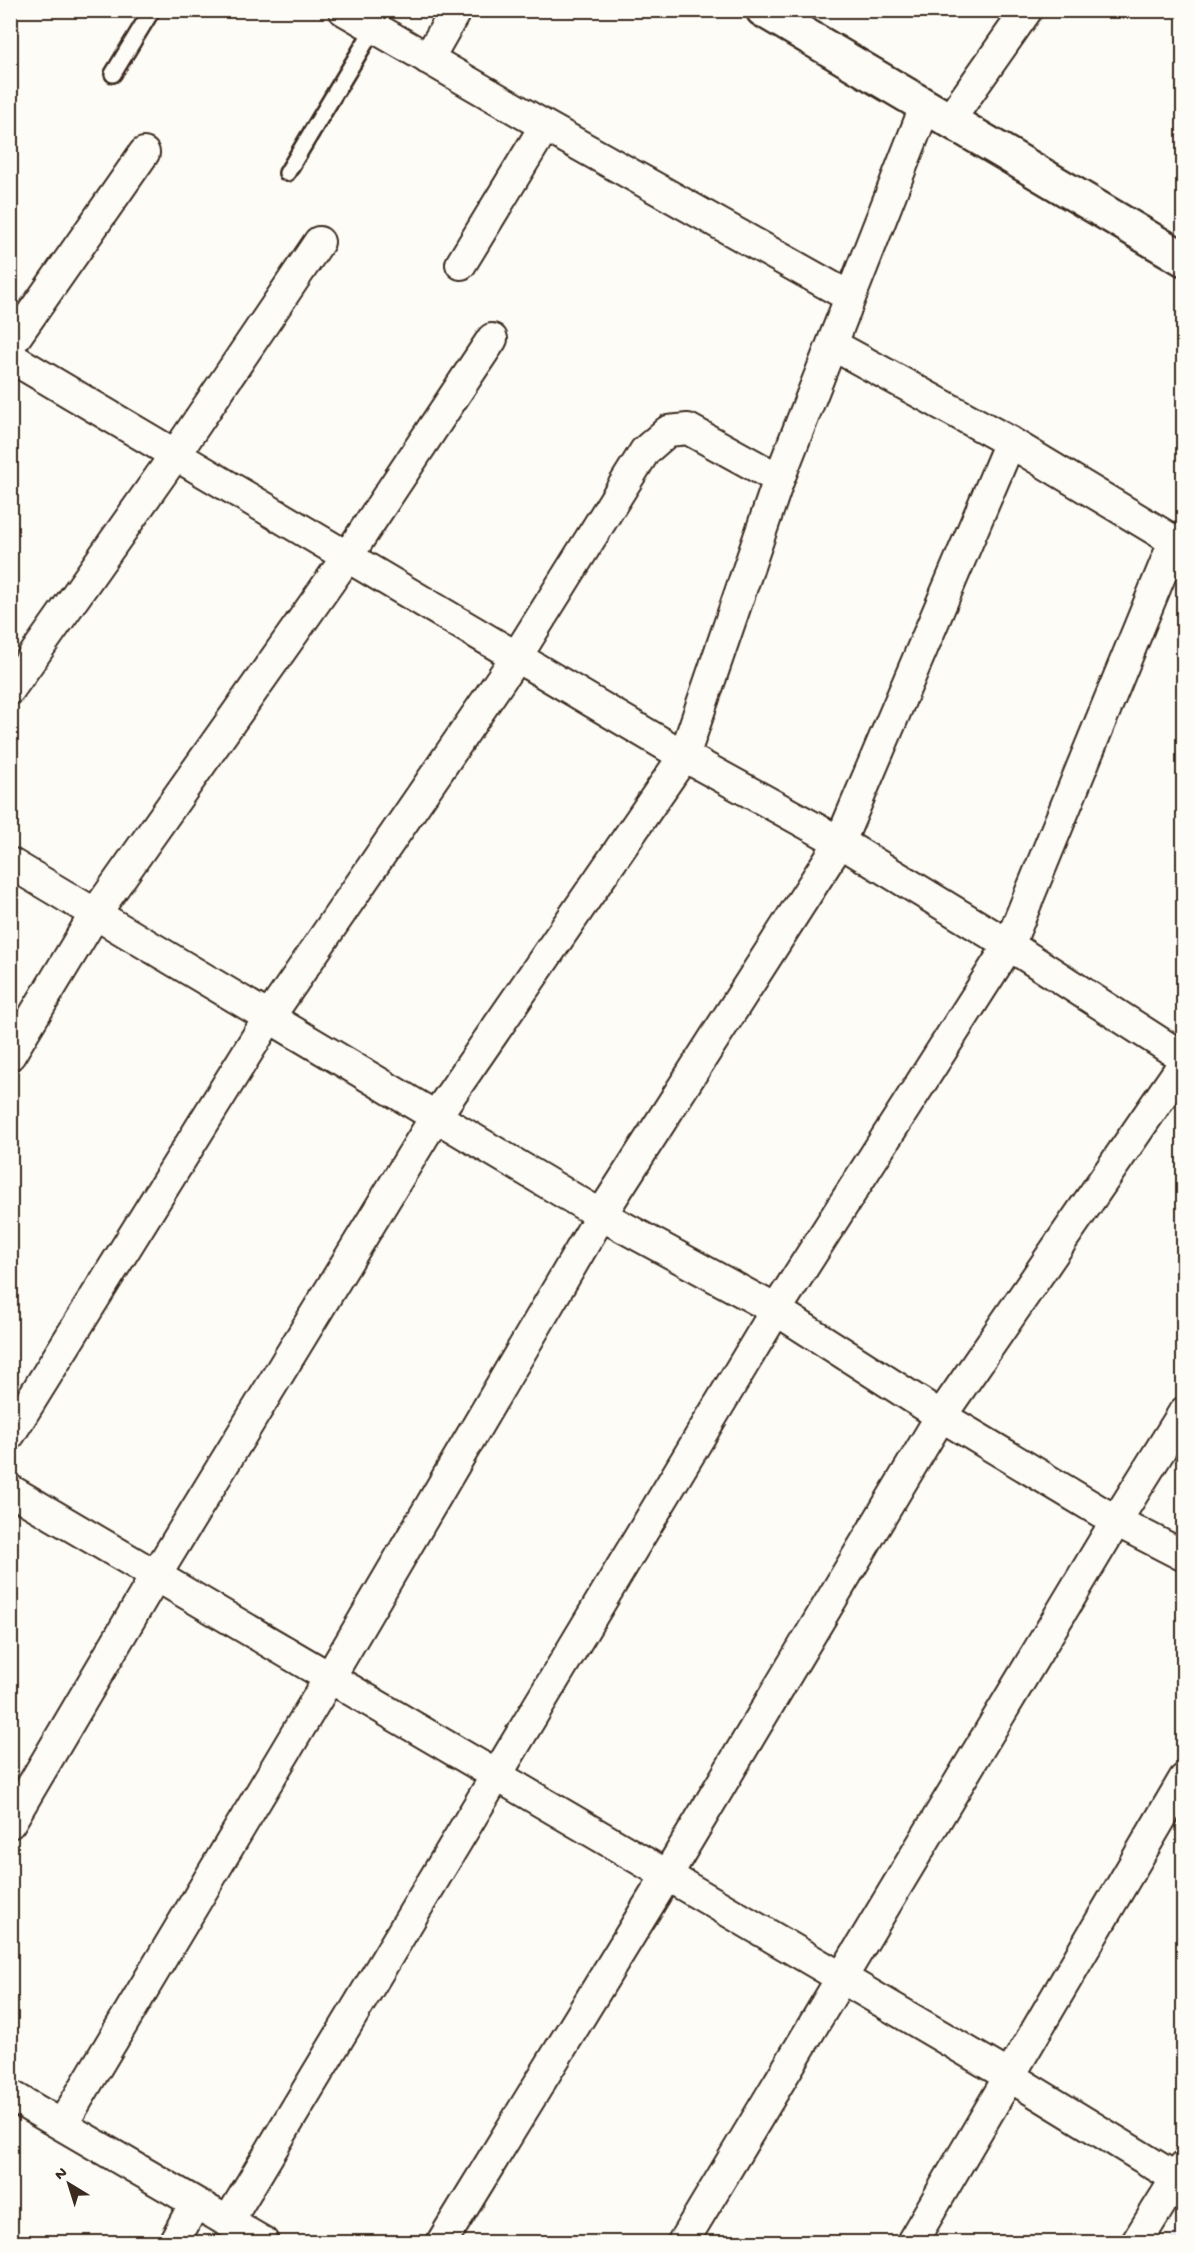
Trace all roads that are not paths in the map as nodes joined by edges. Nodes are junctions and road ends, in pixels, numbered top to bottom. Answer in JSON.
{"nodes":[{"id":1,"x":152,"y":10,"type":"edge"},
{"id":2,"x":344,"y":10,"type":"edge"},
{"id":3,"x":456,"y":10,"type":"edge"},
{"id":4,"x":1027,"y":10,"type":"edge"},
{"id":5,"x":767,"y":12,"type":"edge"},
{"id":6,"x":374,"y":28,"type":"junction"},
{"id":7,"x":428,"y":59,"type":"junction"},
{"id":8,"x":113,"y":74,"type":"dead end"},
{"id":9,"x":937,"y":114,"type":"junction"},
{"id":10,"x":545,"y":126,"type":"junction"},
{"id":11,"x":144,"y":153,"type":"dead end"},
{"id":12,"x":287,"y":173,"type":"dead end"},
{"id":13,"x":319,"y":242,"type":"dead end"},
{"id":14,"x":1184,"y":259,"type":"edge"},
{"id":15,"x":461,"y":264,"type":"dead end"},
{"id":16,"x":850,"y":297,"type":"junction"},
{"id":17,"x":492,"y":339,"type":"dead end"},
{"id":18,"x":10,"y":345,"type":"edge"},
{"id":19,"x":832,"y":345,"type":"junction"},
{"id":20,"x":10,"y":357,"type":"edge"},
{"id":21,"x":1010,"y":442,"type":"junction"},
{"id":22,"x":175,"y":454,"type":"junction"},
{"id":23,"x":779,"y":479,"type":"junction"},
{"id":24,"x":1179,"y":545,"type":"edge"},
{"id":25,"x":347,"y":556,"type":"junction"},
{"id":26,"x":517,"y":656,"type":"junction"},
{"id":27,"x":10,"y":689,"type":"edge"},
{"id":28,"x":684,"y":756,"type":"junction"},
{"id":29,"x":840,"y":842,"type":"junction"},
{"id":30,"x":10,"y":863,"type":"edge"},
{"id":31,"x":95,"y":914,"type":"junction"},
{"id":32,"x":1009,"y":945,"type":"junction"},
{"id":33,"x":270,"y":1016,"type":"junction"},
{"id":34,"x":10,"y":1055,"type":"edge"},
{"id":35,"x":1184,"y":1058,"type":"edge"},
{"id":36,"x":1184,"y":1063,"type":"edge"},
{"id":37,"x":436,"y":1116,"type":"junction"},
{"id":38,"x":601,"y":1215,"type":"junction"},
{"id":39,"x":776,"y":1310,"type":"junction"},
{"id":40,"x":1184,"y":1412,"type":"edge"},
{"id":41,"x":941,"y":1416,"type":"junction"},
{"id":42,"x":10,"y":1434,"type":"edge"},
{"id":43,"x":10,"y":1490,"type":"edge"},
{"id":44,"x":1116,"y":1521,"type":"junction"},
{"id":45,"x":1184,"y":1556,"type":"edge"},
{"id":46,"x":156,"y":1575,"type":"junction"},
{"id":47,"x":330,"y":1677,"type":"junction"},
{"id":48,"x":497,"y":1776,"type":"junction"},
{"id":49,"x":1184,"y":1779,"type":"edge"},
{"id":50,"x":10,"y":1823,"type":"edge"},
{"id":51,"x":667,"y":1875,"type":"junction"},
{"id":52,"x":842,"y":1978,"type":"junction"},
{"id":53,"x":1009,"y":2076,"type":"junction"},
{"id":54,"x":10,"y":2095,"type":"edge"},
{"id":55,"x":62,"y":2125,"type":"junction"},
{"id":56,"x":1180,"y":2172,"type":"edge"},
{"id":57,"x":195,"y":2203,"type":"junction"},
{"id":58,"x":228,"y":2222,"type":"junction"},
{"id":59,"x":174,"y":2242,"type":"edge"},
{"id":60,"x":264,"y":2242,"type":"edge"},
{"id":61,"x":442,"y":2242,"type":"edge"},
{"id":62,"x":683,"y":2242,"type":"edge"},
{"id":63,"x":912,"y":2242,"type":"edge"},
{"id":64,"x":1137,"y":2242,"type":"edge"}],
"edges":[{"from":1,"to":8,"type":"lane"},
{"from":2,"to":6,"type":"street"},
{"from":3,"to":7,"type":"street"},
{"from":4,"to":9,"type":"street"},
{"from":5,"to":9,"type":"street"},
{"from":6,"to":7,"type":"street"},
{"from":6,"to":12,"type":"lane"},
{"from":7,"to":10,"type":"street"},
{"from":9,"to":14,"type":"street"},
{"from":9,"to":16,"type":"street"},
{"from":10,"to":15,"type":"street"},
{"from":10,"to":16,"type":"street"},
{"from":11,"to":18,"type":"street"},
{"from":13,"to":22,"type":"street"},
{"from":16,"to":19,"type":"street"},
{"from":17,"to":25,"type":"street"},
{"from":19,"to":21,"type":"street"},
{"from":19,"to":23,"type":"street"},
{"from":20,"to":22,"type":"street"},
{"from":21,"to":24,"type":"street"},
{"from":21,"to":29,"type":"street"},
{"from":22,"to":25,"type":"street"},
{"from":22,"to":27,"type":"street"},
{"from":23,"to":26,"type":"street"},
{"from":23,"to":28,"type":"street"},
{"from":24,"to":32,"type":"street"},
{"from":25,"to":26,"type":"street"},
{"from":25,"to":31,"type":"street"},
{"from":26,"to":28,"type":"street"},
{"from":26,"to":33,"type":"street"},
{"from":28,"to":29,"type":"street"},
{"from":28,"to":37,"type":"street"},
{"from":29,"to":32,"type":"street"},
{"from":29,"to":38,"type":"street"},
{"from":30,"to":31,"type":"street"},
{"from":31,"to":33,"type":"street"},
{"from":31,"to":34,"type":"street"},
{"from":32,"to":35,"type":"street"},
{"from":32,"to":39,"type":"street"},
{"from":33,"to":37,"type":"street"},
{"from":33,"to":42,"type":"street"},
{"from":36,"to":41,"type":"street"},
{"from":37,"to":38,"type":"street"},
{"from":37,"to":46,"type":"street"},
{"from":38,"to":39,"type":"street"},
{"from":38,"to":47,"type":"street"},
{"from":39,"to":41,"type":"street"},
{"from":39,"to":48,"type":"street"},
{"from":40,"to":44,"type":"street"},
{"from":41,"to":44,"type":"street"},
{"from":41,"to":51,"type":"street"},
{"from":43,"to":46,"type":"street"},
{"from":44,"to":45,"type":"street"},
{"from":44,"to":52,"type":"street"},
{"from":46,"to":47,"type":"street"},
{"from":46,"to":50,"type":"street"},
{"from":47,"to":48,"type":"street"},
{"from":47,"to":55,"type":"street"},
{"from":48,"to":51,"type":"street"},
{"from":48,"to":58,"type":"street"},
{"from":49,"to":53,"type":"street"},
{"from":51,"to":52,"type":"street"},
{"from":51,"to":61,"type":"street"},
{"from":52,"to":53,"type":"street"},
{"from":52,"to":62,"type":"street"},
{"from":53,"to":56,"type":"street"},
{"from":53,"to":63,"type":"street"},
{"from":54,"to":55,"type":"street"},
{"from":55,"to":57,"type":"street"},
{"from":56,"to":64,"type":"street"},
{"from":57,"to":58,"type":"street"},
{"from":57,"to":59,"type":"street"},
{"from":58,"to":60,"type":"street"}]}
